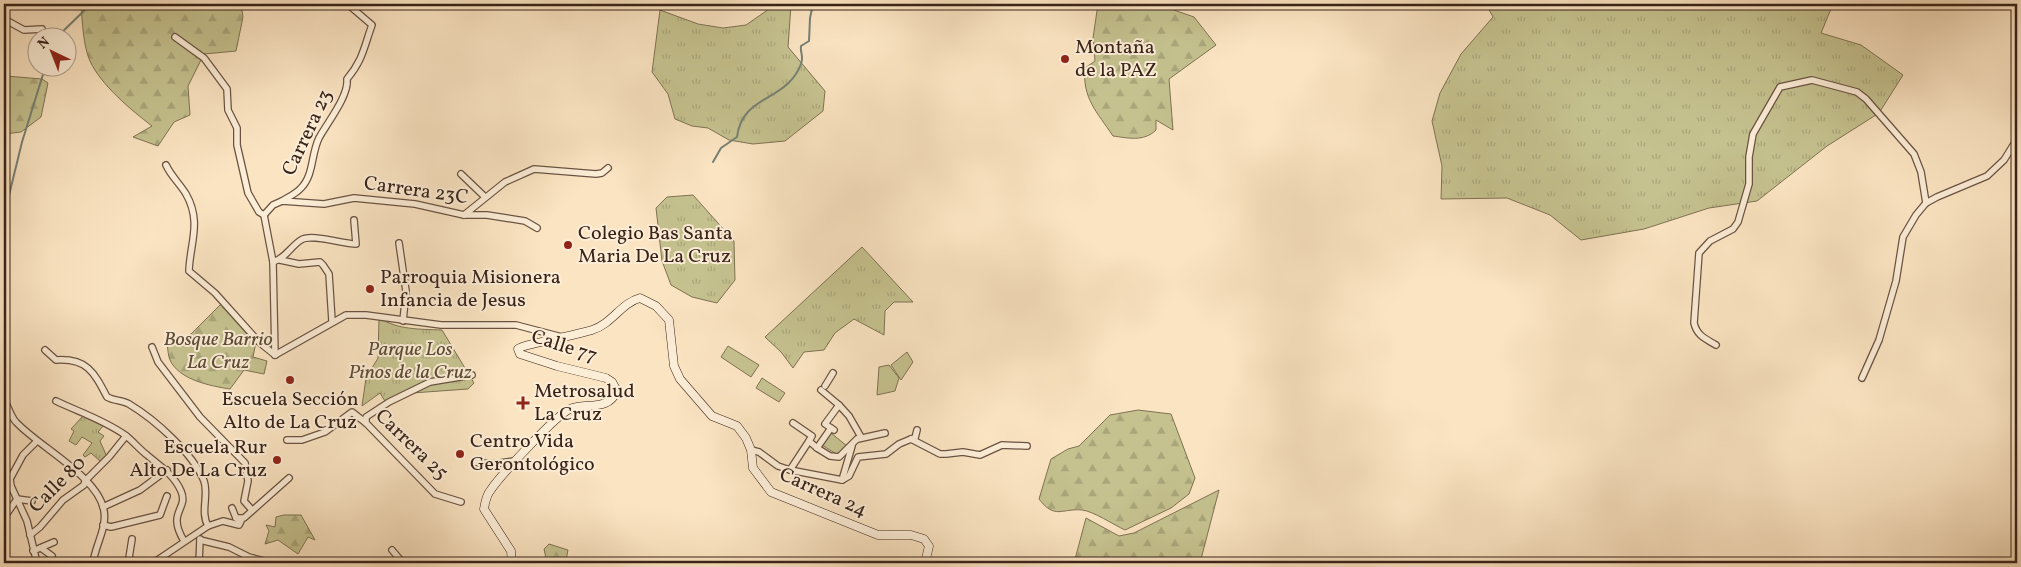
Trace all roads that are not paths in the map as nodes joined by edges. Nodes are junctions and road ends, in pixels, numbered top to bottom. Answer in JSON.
{"nodes":[{"id":1,"x":344,"y":4,"type":"edge"},
{"id":2,"x":4,"y":19,"type":"edge"},
{"id":3,"x":28,"y":30,"type":"edge"},
{"id":4,"x":175,"y":37,"type":"dead end"},
{"id":5,"x":2017,"y":139,"type":"edge"},
{"id":6,"x":166,"y":165,"type":"dead end"},
{"id":7,"x":608,"y":168,"type":"dead end"},
{"id":8,"x":460,"y":174,"type":"dead end"},
{"id":9,"x":485,"y":197,"type":"junction"},
{"id":10,"x":282,"y":202,"type":"junction"},
{"id":11,"x":1926,"y":203,"type":"junction"},
{"id":12,"x":264,"y":215,"type":"junction"},
{"id":13,"x":464,"y":216,"type":"junction"},
{"id":14,"x":354,"y":220,"type":"dead end"},
{"id":15,"x":537,"y":228,"type":"dead end"},
{"id":16,"x":399,"y":243,"type":"dead end"},
{"id":17,"x":280,"y":260,"type":"junction"},
{"id":18,"x":273,"y":262,"type":"junction"},
{"id":19,"x":646,"y":300,"type":"joint"},
{"id":20,"x":332,"y":321,"type":"junction"},
{"id":21,"x":403,"y":321,"type":"junction"},
{"id":22,"x":565,"y":338,"type":"junction"},
{"id":23,"x":1716,"y":345,"type":"dead end"},
{"id":24,"x":152,"y":347,"type":"dead end"},
{"id":25,"x":45,"y":350,"type":"dead end"},
{"id":26,"x":275,"y":355,"type":"junction"},
{"id":27,"x":833,"y":373,"type":"dead end"},
{"id":28,"x":472,"y":375,"type":"dead end"},
{"id":29,"x":1862,"y":378,"type":"dead end"},
{"id":30,"x":4,"y":399,"type":"edge"},
{"id":31,"x":56,"y":401,"type":"dead end"},
{"id":32,"x":839,"y":405,"type":"junction"},
{"id":33,"x":366,"y":423,"type":"junction"},
{"id":34,"x":793,"y":423,"type":"dead end"},
{"id":35,"x":917,"y":430,"type":"dead end"},
{"id":36,"x":885,"y":433,"type":"dead end"},
{"id":37,"x":126,"y":436,"type":"junction"},
{"id":38,"x":859,"y":438,"type":"junction"},
{"id":39,"x":911,"y":439,"type":"junction"},
{"id":40,"x":287,"y":440,"type":"dead end"},
{"id":41,"x":37,"y":441,"type":"junction"},
{"id":42,"x":808,"y":441,"type":"junction"},
{"id":43,"x":1027,"y":446,"type":"dead end"},
{"id":44,"x":817,"y":448,"type":"junction"},
{"id":45,"x":751,"y":450,"type":"junction"},
{"id":46,"x":514,"y":460,"type":"junction"},
{"id":47,"x":481,"y":462,"type":"dead end"},
{"id":48,"x":167,"y":470,"type":"junction"},
{"id":49,"x":790,"y":470,"type":"junction"},
{"id":50,"x":289,"y":478,"type":"dead end"},
{"id":51,"x":842,"y":480,"type":"junction"},
{"id":52,"x":85,"y":481,"type":"junction"},
{"id":53,"x":167,"y":496,"type":"dead end"},
{"id":54,"x":17,"y":499,"type":"junction"},
{"id":55,"x":32,"y":501,"type":"dead end"},
{"id":56,"x":461,"y":502,"type":"dead end"},
{"id":57,"x":103,"y":507,"type":"junction"},
{"id":58,"x":232,"y":508,"type":"dead end"},
{"id":59,"x":252,"y":510,"type":"junction"},
{"id":60,"x":4,"y":518,"type":"edge"},
{"id":61,"x":236,"y":518,"type":"junction"},
{"id":62,"x":104,"y":525,"type":"junction"},
{"id":63,"x":208,"y":526,"type":"junction"},
{"id":64,"x":198,"y":532,"type":"junction"},
{"id":65,"x":30,"y":535,"type":"junction"},
{"id":66,"x":132,"y":538,"type":"dead end"},
{"id":67,"x":200,"y":540,"type":"junction"},
{"id":68,"x":184,"y":541,"type":"junction"},
{"id":69,"x":54,"y":542,"type":"dead end"},
{"id":70,"x":41,"y":548,"type":"junction"},
{"id":71,"x":392,"y":550,"type":"dead end"},
{"id":72,"x":34,"y":551,"type":"junction"},
{"id":73,"x":52,"y":556,"type":"dead end"},
{"id":74,"x":37,"y":563,"type":"edge"},
{"id":75,"x":93,"y":563,"type":"edge"},
{"id":76,"x":130,"y":563,"type":"edge"},
{"id":77,"x":153,"y":563,"type":"edge"},
{"id":78,"x":200,"y":563,"type":"edge"},
{"id":79,"x":272,"y":563,"type":"edge"},
{"id":80,"x":403,"y":563,"type":"edge"},
{"id":81,"x":512,"y":563,"type":"edge"},
{"id":82,"x":925,"y":563,"type":"edge"}],
"edges":[{"from":1,"to":10,"type":"street","name":"Carrera 23"},
{"from":2,"to":3,"type":"street"},
{"from":4,"to":12,"type":"street"},
{"from":5,"to":11,"type":"street"},
{"from":6,"to":26,"type":"street"},
{"from":7,"to":9,"type":"street"},
{"from":8,"to":9,"type":"street","name":"Carrera 23C"},
{"from":9,"to":13,"type":"street"},
{"from":10,"to":12,"type":"street"},
{"from":10,"to":13,"type":"street","name":"Carrera 23C"},
{"from":11,"to":23,"type":"street"},
{"from":11,"to":29,"type":"street"},
{"from":12,"to":18,"type":"street"},
{"from":13,"to":15,"type":"street","name":"Carrera 23C"},
{"from":14,"to":17,"type":"street","name":"Carrera 23C"},
{"from":16,"to":21,"type":"street"},
{"from":17,"to":18,"type":"street"},
{"from":17,"to":20,"type":"street"},
{"from":18,"to":26,"type":"street"},
{"from":19,"to":22,"type":"street","name":"Calle 77"},
{"from":19,"to":45,"type":"street","name":"Carrera 24"},
{"from":20,"to":21,"type":"street"},
{"from":20,"to":26,"type":"street"},
{"from":21,"to":22,"type":"street"},
{"from":22,"to":46,"type":"street","name":"Calle 77"},
{"from":24,"to":59,"type":"street"},
{"from":25,"to":63,"type":"street"},
{"from":27,"to":32,"type":"street"},
{"from":28,"to":33,"type":"street"},
{"from":30,"to":41,"type":"street"},
{"from":31,"to":37,"type":"street"},
{"from":32,"to":38,"type":"street"},
{"from":32,"to":44,"type":"street"},
{"from":33,"to":40,"type":"street","name":"Carrera 25"},
{"from":33,"to":56,"type":"street","name":"Carrera 25"},
{"from":34,"to":42,"type":"street"},
{"from":35,"to":39,"type":"street"},
{"from":36,"to":38,"type":"street"},
{"from":37,"to":48,"type":"street"},
{"from":37,"to":52,"type":"street","name":"Calle 80"},
{"from":38,"to":44,"type":"street"},
{"from":38,"to":51,"type":"street"},
{"from":39,"to":43,"type":"street"},
{"from":39,"to":51,"type":"street"},
{"from":41,"to":52,"type":"street"},
{"from":41,"to":54,"type":"street"},
{"from":42,"to":44,"type":"street"},
{"from":42,"to":49,"type":"street"},
{"from":45,"to":49,"type":"street"},
{"from":45,"to":82,"type":"street","name":"Carrera 24"},
{"from":46,"to":47,"type":"street"},
{"from":46,"to":81,"type":"street","name":"Calle 77"},
{"from":48,"to":57,"type":"street"},
{"from":48,"to":68,"type":"street"},
{"from":49,"to":51,"type":"street"},
{"from":50,"to":59,"type":"street"},
{"from":52,"to":57,"type":"street"},
{"from":52,"to":65,"type":"street","name":"Calle 80"},
{"from":53,"to":62,"type":"street"},
{"from":54,"to":55,"type":"street"},
{"from":54,"to":60,"type":"street"},
{"from":54,"to":65,"type":"street"},
{"from":57,"to":62,"type":"street"},
{"from":58,"to":61,"type":"street"},
{"from":59,"to":61,"type":"street"},
{"from":61,"to":63,"type":"street"},
{"from":62,"to":75,"type":"street"},
{"from":63,"to":64,"type":"street"},
{"from":64,"to":67,"type":"street"},
{"from":64,"to":68,"type":"street"},
{"from":65,"to":72,"type":"street"},
{"from":66,"to":76,"type":"street"},
{"from":67,"to":78,"type":"street"},
{"from":67,"to":79,"type":"street"},
{"from":68,"to":77,"type":"street"},
{"from":69,"to":70,"type":"street"},
{"from":70,"to":72,"type":"street"},
{"from":70,"to":73,"type":"street"},
{"from":71,"to":80,"type":"street"},
{"from":72,"to":74,"type":"street"}]}
